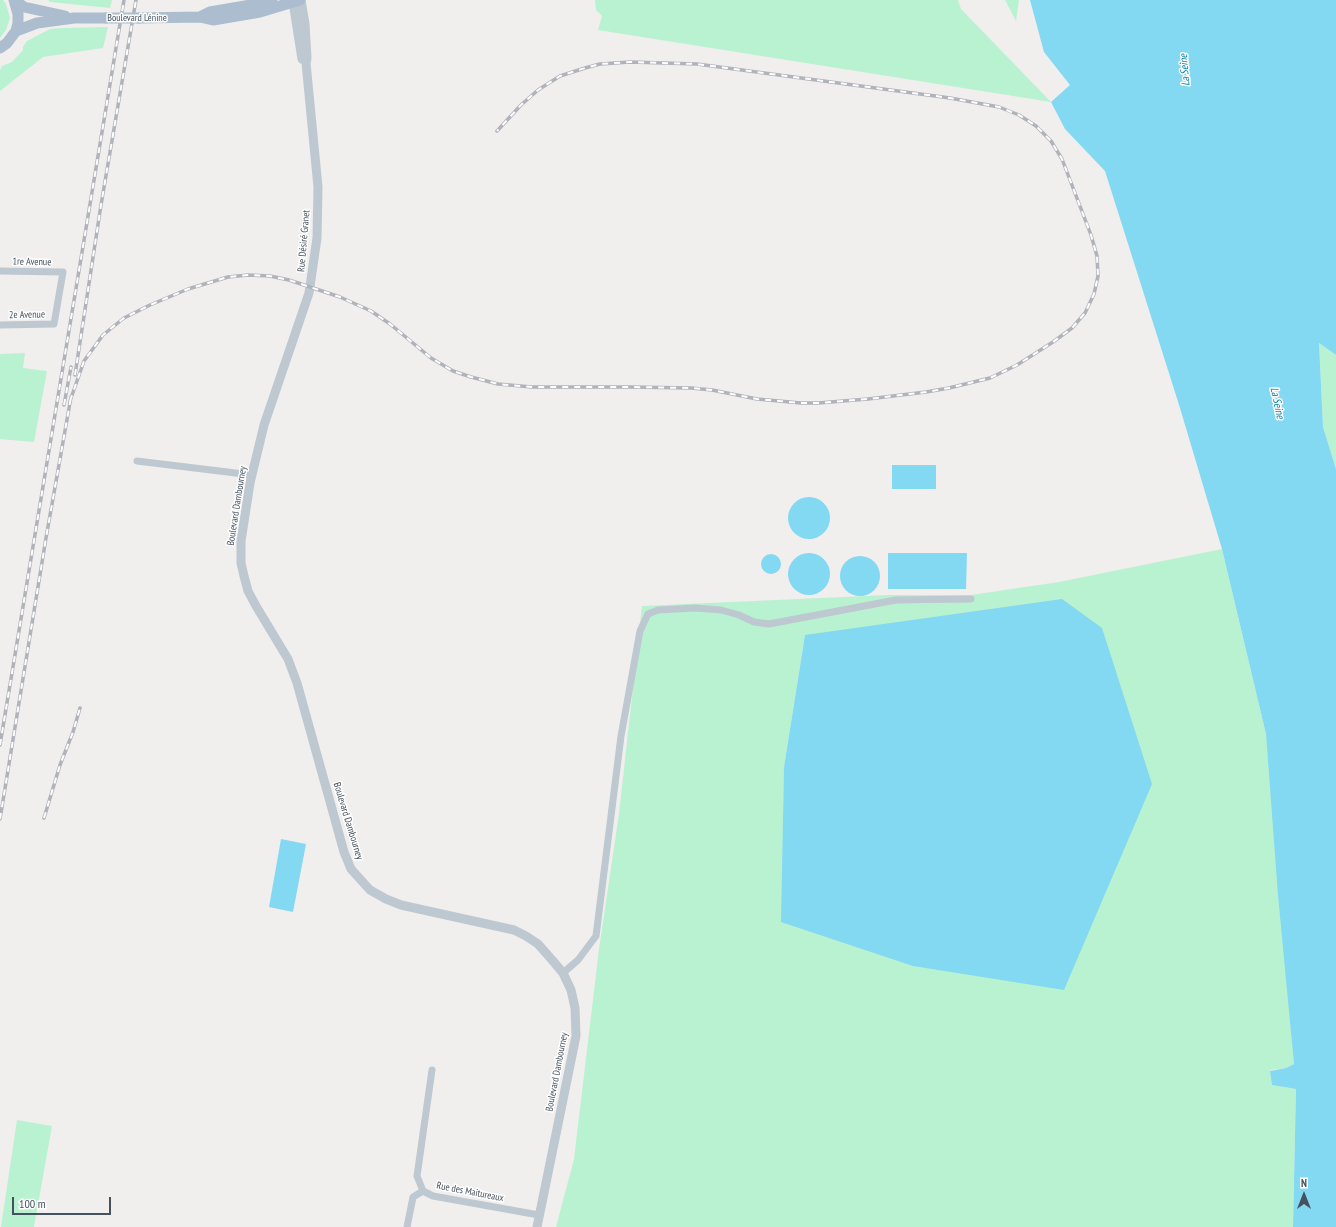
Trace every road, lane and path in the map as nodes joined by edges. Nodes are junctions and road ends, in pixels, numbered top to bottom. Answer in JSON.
{"nodes":[{"id":1,"x":14,"y":0,"type":"edge"},
{"id":2,"x":272,"y":0,"type":"edge"},
{"id":3,"x":297,"y":1,"type":"edge"},
{"id":4,"x":200,"y":17,"type":"junction"},
{"id":5,"x":74,"y":18,"type":"junction"},
{"id":6,"x":16,"y":31,"type":"junction"},
{"id":7,"x":0,"y":48,"type":"edge"},
{"id":8,"x":0,"y":271,"type":"edge"},
{"id":9,"x":54,"y":324,"type":"joint"},
{"id":10,"x":0,"y":325,"type":"edge"},
{"id":11,"x":268,"y":414,"type":"joint"},
{"id":12,"x":138,"y":461,"type":"dead end"},
{"id":13,"x":252,"y":475,"type":"junction"},
{"id":14,"x":971,"y":599,"type":"dead end"},
{"id":15,"x":563,"y":973,"type":"junction"},
{"id":16,"x":432,"y":1070,"type":"dead end"},
{"id":17,"x":423,"y":1191,"type":"junction"},
{"id":18,"x":539,"y":1215,"type":"junction"},
{"id":19,"x":407,"y":1227,"type":"edge"},
{"id":20,"x":537,"y":1227,"type":"edge"}],
"edges":[{"from":1,"to":5,"type":"main road","name":"Boulevard Lénine"},
{"from":1,"to":6,"type":"main road"},
{"from":2,"to":4,"type":"main road","name":"Boulevard Lénine"},
{"from":3,"to":4,"type":"main road","name":"Boulevard Lénine"},
{"from":3,"to":11,"type":"street","name":"Rue Désiré Granet"},
{"from":4,"to":5,"type":"main road","name":"Boulevard Lénine","bridge":true},
{"from":5,"to":6,"type":"main road","name":"Boulevard Lénine"},
{"from":6,"to":7,"type":"main road"},
{"from":8,"to":9,"type":"street","name":"1re Avenue"},
{"from":9,"to":10,"type":"street","name":"2e Avenue"},
{"from":11,"to":13,"type":"street","name":"Boulevard Dambourney"},
{"from":12,"to":13,"type":"street"},
{"from":13,"to":15,"type":"street","name":"Boulevard Dambourney"},
{"from":14,"to":15,"type":"street"},
{"from":15,"to":18,"type":"street","name":"Boulevard Dambourney"},
{"from":16,"to":17,"type":"street","name":"Rue des Maitureaux"},
{"from":17,"to":18,"type":"street","name":"Rue des Maitureaux"},
{"from":17,"to":19,"type":"street"},
{"from":18,"to":20,"type":"street","name":"Boulevard Dambourney"}]}
